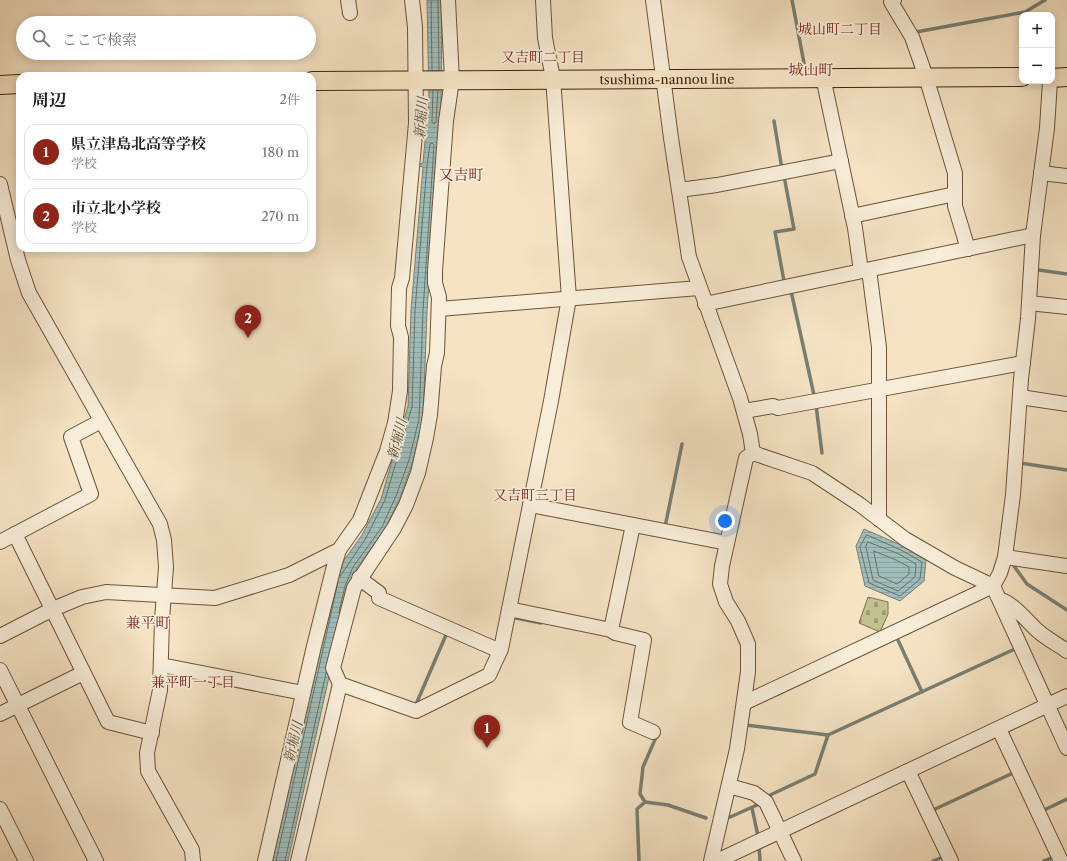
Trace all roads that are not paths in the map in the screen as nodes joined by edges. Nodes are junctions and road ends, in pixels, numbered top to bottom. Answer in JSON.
{"nodes":[{"id":1,"x":412,"y":0,"type":"edge"},
{"id":2,"x":448,"y":0,"type":"edge"},
{"id":3,"x":543,"y":0,"type":"edge"},
{"id":4,"x":654,"y":0,"type":"edge"},
{"id":5,"x":894,"y":0,"type":"edge"},
{"id":6,"x":823,"y":77,"type":"junction"},
{"id":7,"x":926,"y":77,"type":"junction"},
{"id":8,"x":1067,"y":77,"type":"edge"},
{"id":9,"x":553,"y":78,"type":"junction"},
{"id":10,"x":663,"y":78,"type":"junction"},
{"id":11,"x":1019,"y":78,"type":"edge"},
{"id":12,"x":1055,"y":78,"type":"edge"},
{"id":13,"x":419,"y":79,"type":"junction"},
{"id":14,"x":449,"y":80,"type":"junction"},
{"id":15,"x":316,"y":81,"type":"edge"},
{"id":16,"x":0,"y":84,"type":"edge"},
{"id":17,"x":16,"y":84,"type":"edge"},
{"id":18,"x":1050,"y":84,"type":"edge"},
{"id":19,"x":841,"y":161,"type":"junction"},
{"id":20,"x":1041,"y":173,"type":"junction"},
{"id":21,"x":1067,"y":176,"type":"edge"},
{"id":22,"x":0,"y":184,"type":"edge"},
{"id":23,"x":679,"y":190,"type":"junction"},
{"id":24,"x":955,"y":194,"type":"junction"},
{"id":25,"x":852,"y":216,"type":"junction"},
{"id":26,"x":1033,"y":235,"type":"junction"},
{"id":27,"x":968,"y":249,"type":"junction"},
{"id":28,"x":16,"y":252,"type":"edge"},
{"id":29,"x":16,"y":252,"type":"edge"},
{"id":30,"x":865,"y":270,"type":"junction"},
{"id":31,"x":699,"y":288,"type":"junction"},
{"id":32,"x":569,"y":298,"type":"junction"},
{"id":33,"x":1029,"y":303,"type":"junction"},
{"id":34,"x":705,"y":304,"type":"junction"},
{"id":35,"x":1067,"y":307,"type":"edge"},
{"id":36,"x":439,"y":309,"type":"junction"},
{"id":37,"x":1023,"y":363,"type":"junction"},
{"id":38,"x":879,"y":389,"type":"junction"},
{"id":39,"x":1020,"y":397,"type":"junction"},
{"id":40,"x":1067,"y":404,"type":"edge"},
{"id":41,"x":744,"y":411,"type":"junction"},
{"id":42,"x":101,"y":421,"type":"junction"},
{"id":43,"x":753,"y":453,"type":"junction"},
{"id":44,"x":530,"y":505,"type":"junction"},
{"id":45,"x":879,"y":519,"type":"junction"},
{"id":46,"x":633,"y":525,"type":"junction"},
{"id":47,"x":15,"y":534,"type":"junction"},
{"id":48,"x":0,"y":542,"type":"edge"},
{"id":49,"x":727,"y":543,"type":"junction"},
{"id":50,"x":339,"y":550,"type":"junction"},
{"id":51,"x":1005,"y":557,"type":"junction"},
{"id":52,"x":1067,"y":566,"type":"edge"},
{"id":53,"x":359,"y":578,"type":"junction"},
{"id":54,"x":993,"y":586,"type":"junction"},
{"id":55,"x":164,"y":595,"type":"junction"},
{"id":56,"x":999,"y":599,"type":"junction"},
{"id":57,"x":53,"y":608,"type":"junction"},
{"id":58,"x":509,"y":609,"type":"junction"},
{"id":59,"x":611,"y":630,"type":"junction"},
{"id":60,"x":0,"y":636,"type":"edge"},
{"id":61,"x":500,"y":650,"type":"junction"},
{"id":62,"x":1067,"y":651,"type":"edge"},
{"id":63,"x":161,"y":665,"type":"junction"},
{"id":64,"x":0,"y":670,"type":"edge"},
{"id":65,"x":83,"y":673,"type":"junction"},
{"id":66,"x":340,"y":684,"type":"junction"},
{"id":67,"x":303,"y":693,"type":"junction"},
{"id":68,"x":1067,"y":696,"type":"edge"},
{"id":69,"x":744,"y":703,"type":"junction"},
{"id":70,"x":17,"y":705,"type":"junction"},
{"id":71,"x":1047,"y":706,"type":"junction"},
{"id":72,"x":0,"y":714,"type":"edge"},
{"id":73,"x":999,"y":729,"type":"junction"},
{"id":74,"x":653,"y":732,"type":"dead end"},
{"id":75,"x":152,"y":733,"type":"junction"},
{"id":76,"x":1067,"y":748,"type":"edge"},
{"id":77,"x":908,"y":771,"type":"junction"},
{"id":78,"x":729,"y":786,"type":"junction"},
{"id":79,"x":0,"y":809,"type":"edge"},
{"id":80,"x":780,"y":831,"type":"junction"},
{"id":81,"x":26,"y":861,"type":"edge"},
{"id":82,"x":96,"y":861,"type":"edge"},
{"id":83,"x":193,"y":861,"type":"edge"},
{"id":84,"x":265,"y":861,"type":"edge"},
{"id":85,"x":298,"y":861,"type":"edge"},
{"id":86,"x":711,"y":861,"type":"edge"},
{"id":87,"x":717,"y":861,"type":"edge"},
{"id":88,"x":794,"y":861,"type":"edge"},
{"id":89,"x":951,"y":861,"type":"edge"},
{"id":90,"x":1061,"y":861,"type":"edge"}],
"edges":[{"from":1,"to":13,"type":"street"},
{"from":2,"to":14,"type":"street"},
{"from":3,"to":9,"type":"street"},
{"from":4,"to":10,"type":"street"},
{"from":5,"to":7,"type":"street"},
{"from":6,"to":7,"type":"main road","name":"tsushima-nannou line"},
{"from":6,"to":10,"type":"main road","name":"tsushima-nannou line"},
{"from":6,"to":19,"type":"street"},
{"from":7,"to":11,"type":"main road","name":"tsushima-nannou line"},
{"from":7,"to":24,"type":"street"},
{"from":8,"to":12,"type":"main road"},
{"from":9,"to":10,"type":"main road","name":"tsushima-nannou line"},
{"from":9,"to":14,"type":"main road","name":"tsushima-nannou line"},
{"from":9,"to":32,"type":"street"},
{"from":10,"to":23,"type":"street"},
{"from":13,"to":14,"type":"main road","name":"tsushima-nannou line"},
{"from":13,"to":15,"type":"main road","name":"tsushima-nannou line"},
{"from":13,"to":50,"type":"street"},
{"from":14,"to":36,"type":"street"},
{"from":16,"to":17,"type":"main road"},
{"from":18,"to":20,"type":"street"},
{"from":19,"to":23,"type":"street"},
{"from":19,"to":25,"type":"street"},
{"from":20,"to":21,"type":"street"},
{"from":20,"to":26,"type":"street"},
{"from":22,"to":28,"type":"street"},
{"from":23,"to":31,"type":"street"},
{"from":24,"to":25,"type":"street"},
{"from":24,"to":27,"type":"street"},
{"from":25,"to":30,"type":"street"},
{"from":26,"to":27,"type":"street"},
{"from":26,"to":33,"type":"street"},
{"from":27,"to":30,"type":"street"},
{"from":29,"to":42,"type":"street"},
{"from":30,"to":34,"type":"street"},
{"from":30,"to":38,"type":"street"},
{"from":31,"to":32,"type":"street"},
{"from":31,"to":34,"type":"street"},
{"from":32,"to":36,"type":"street"},
{"from":32,"to":44,"type":"street"},
{"from":33,"to":35,"type":"street"},
{"from":33,"to":37,"type":"street"},
{"from":34,"to":41,"type":"street"},
{"from":36,"to":53,"type":"street"},
{"from":37,"to":38,"type":"street"},
{"from":37,"to":39,"type":"street"},
{"from":38,"to":41,"type":"street"},
{"from":38,"to":45,"type":"street"},
{"from":39,"to":40,"type":"street"},
{"from":39,"to":51,"type":"street"},
{"from":41,"to":43,"type":"street"},
{"from":42,"to":47,"type":"street"},
{"from":42,"to":55,"type":"street"},
{"from":43,"to":45,"type":"street"},
{"from":43,"to":49,"type":"street"},
{"from":44,"to":46,"type":"street"},
{"from":44,"to":58,"type":"street"},
{"from":45,"to":54,"type":"street"},
{"from":46,"to":49,"type":"street"},
{"from":46,"to":59,"type":"street"},
{"from":47,"to":48,"type":"street"},
{"from":47,"to":57,"type":"street"},
{"from":49,"to":69,"type":"street"},
{"from":50,"to":55,"type":"street"},
{"from":50,"to":67,"type":"street"},
{"from":51,"to":52,"type":"street"},
{"from":51,"to":54,"type":"street"},
{"from":53,"to":61,"type":"street"},
{"from":53,"to":66,"type":"street"},
{"from":54,"to":56,"type":"street"},
{"from":54,"to":69,"type":"street"},
{"from":55,"to":57,"type":"street"},
{"from":55,"to":63,"type":"street"},
{"from":56,"to":62,"type":"street"},
{"from":56,"to":71,"type":"street"},
{"from":57,"to":60,"type":"street"},
{"from":57,"to":65,"type":"street"},
{"from":58,"to":59,"type":"street"},
{"from":58,"to":61,"type":"street"},
{"from":59,"to":74,"type":"street"},
{"from":61,"to":66,"type":"street"},
{"from":63,"to":67,"type":"street"},
{"from":63,"to":75,"type":"street"},
{"from":64,"to":70,"type":"street"},
{"from":65,"to":70,"type":"street"},
{"from":65,"to":75,"type":"street"},
{"from":66,"to":85,"type":"street"},
{"from":67,"to":84,"type":"street"},
{"from":68,"to":71,"type":"street"},
{"from":69,"to":78,"type":"street"},
{"from":70,"to":72,"type":"street"},
{"from":70,"to":82,"type":"street"},
{"from":71,"to":73,"type":"street"},
{"from":71,"to":76,"type":"street"},
{"from":73,"to":77,"type":"street"},
{"from":73,"to":90,"type":"street"},
{"from":75,"to":83,"type":"street"},
{"from":77,"to":80,"type":"street"},
{"from":77,"to":89,"type":"street"},
{"from":78,"to":80,"type":"street"},
{"from":78,"to":86,"type":"street"},
{"from":79,"to":81,"type":"street"},
{"from":80,"to":87,"type":"street"},
{"from":80,"to":88,"type":"street"}]}
